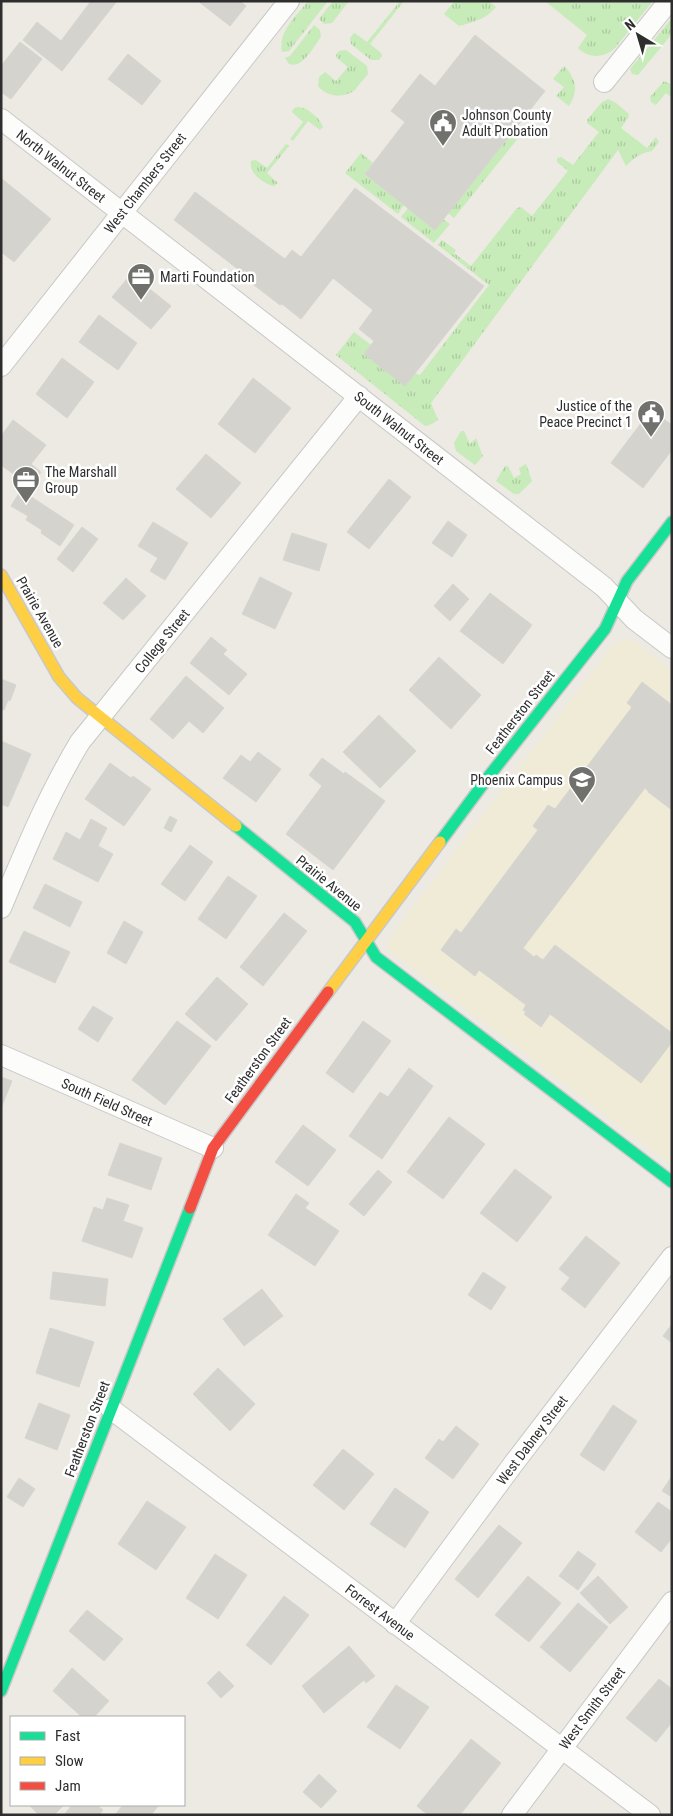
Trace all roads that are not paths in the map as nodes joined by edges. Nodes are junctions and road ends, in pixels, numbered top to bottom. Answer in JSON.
{"nodes":[{"id":1,"x":289,"y":1,"type":"edge"},
{"id":2,"x":669,"y":1,"type":"edge"},
{"id":3,"x":604,"y":82,"type":"dead end"},
{"id":4,"x":1,"y":119,"type":"edge"},
{"id":5,"x":121,"y":213,"type":"junction"},
{"id":6,"x":1,"y":366,"type":"edge"},
{"id":7,"x":358,"y":396,"type":"junction"},
{"id":8,"x":672,"y":522,"type":"edge"},
{"id":9,"x":1,"y":575,"type":"edge"},
{"id":10,"x":618,"y":602,"type":"junction"},
{"id":11,"x":672,"y":648,"type":"edge"},
{"id":12,"x":100,"y":718,"type":"junction"},
{"id":13,"x":1,"y":908,"type":"edge"},
{"id":14,"x":366,"y":940,"type":"junction"},
{"id":15,"x":1,"y":1055,"type":"edge"},
{"id":16,"x":213,"y":1148,"type":"junction"},
{"id":17,"x":672,"y":1182,"type":"edge"},
{"id":18,"x":672,"y":1257,"type":"edge"},
{"id":19,"x":111,"y":1409,"type":"junction"},
{"id":20,"x":672,"y":1602,"type":"edge"},
{"id":21,"x":395,"y":1624,"type":"junction"},
{"id":22,"x":1,"y":1691,"type":"edge"},
{"id":23,"x":562,"y":1748,"type":"junction"},
{"id":24,"x":512,"y":1815,"type":"edge"},
{"id":25,"x":650,"y":1815,"type":"edge"}],
"edges":[{"from":1,"to":5,"type":"street","name":"West Chambers Street"},
{"from":2,"to":3,"type":"street"},
{"from":4,"to":5,"type":"street","name":"North Walnut Street"},
{"from":5,"to":6,"type":"street","name":"West Chambers Street"},
{"from":5,"to":7,"type":"street","name":"South Walnut Street"},
{"from":7,"to":10,"type":"street","name":"South Walnut Street"},
{"from":7,"to":12,"type":"street","name":"College Street"},
{"from":8,"to":10,"type":"street","name":"Featherston Street"},
{"from":9,"to":12,"type":"street","name":"Prairie Avenue"},
{"from":10,"to":11,"type":"street","name":"South Walnut Street"},
{"from":10,"to":14,"type":"street","name":"Featherston Street"},
{"from":12,"to":13,"type":"street","name":"College Street"},
{"from":12,"to":14,"type":"street","name":"Prairie Avenue"},
{"from":14,"to":16,"type":"street","name":"Featherston Street"},
{"from":14,"to":17,"type":"street","name":"Prairie Avenue"},
{"from":15,"to":16,"type":"street","name":"South Field Street"},
{"from":16,"to":19,"type":"street","name":"Featherston Street"},
{"from":18,"to":21,"type":"street","name":"West Dabney Street"},
{"from":19,"to":21,"type":"street","name":"Forrest Avenue"},
{"from":19,"to":22,"type":"street","name":"Featherston Street"},
{"from":20,"to":23,"type":"street","name":"West Smith Street"},
{"from":21,"to":23,"type":"street","name":"Forrest Avenue"},
{"from":23,"to":24,"type":"street","name":"West Smith Street"},
{"from":23,"to":25,"type":"street","name":"Forrest Avenue"}]}
